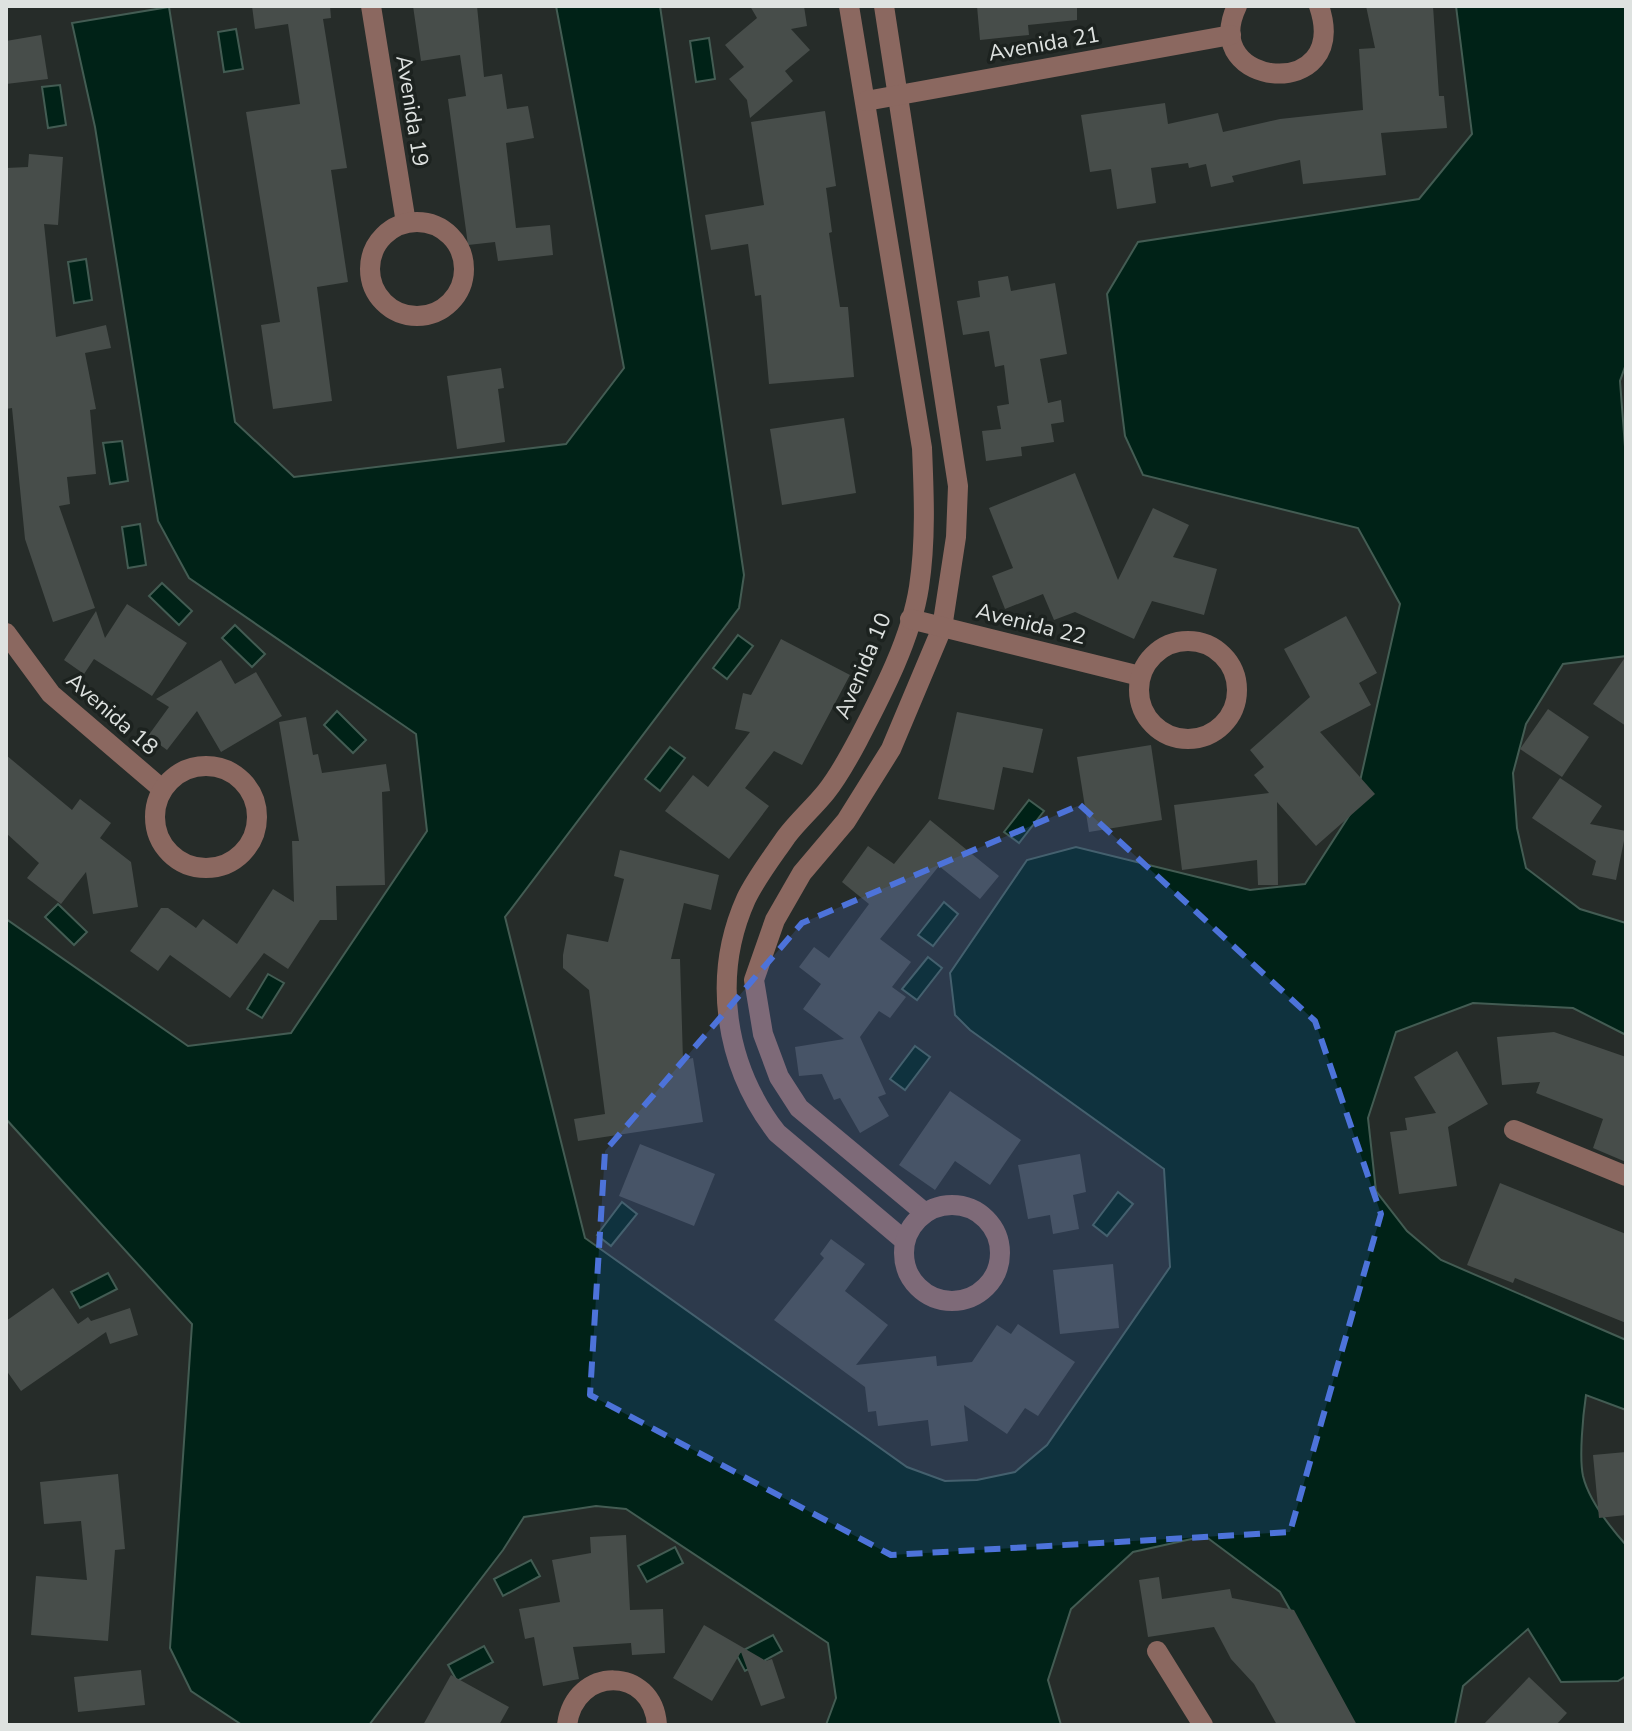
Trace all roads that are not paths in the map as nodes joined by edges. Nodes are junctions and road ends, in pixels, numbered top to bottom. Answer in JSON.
{"nodes":[{"id":1,"x":371,"y":6,"type":"edge"},
{"id":2,"x":849,"y":6,"type":"edge"},
{"id":3,"x":884,"y":6,"type":"edge"},
{"id":4,"x":1237,"y":6,"type":"edge"},
{"id":5,"x":1319,"y":6,"type":"edge"},
{"id":6,"x":1231,"y":35,"type":"junction"},
{"id":7,"x":899,"y":94,"type":"junction"},
{"id":8,"x":866,"y":101,"type":"junction"},
{"id":9,"x":406,"y":223,"type":"junction"},
{"id":10,"x":910,"y":619,"type":"junction"},
{"id":11,"x":942,"y":628,"type":"junction"},
{"id":12,"x":6,"y":633,"type":"edge"},
{"id":13,"x":1140,"y":676,"type":"junction"},
{"id":14,"x":162,"y":789,"type":"junction"},
{"id":15,"x":1514,"y":1130,"type":"dead end"},
{"id":16,"x":1626,"y":1176,"type":"edge"},
{"id":17,"x":925,"y":1213,"type":"junction"},
{"id":18,"x":905,"y":1241,"type":"junction"},
{"id":19,"x":1157,"y":1651,"type":"dead end"},
{"id":20,"x":567,"y":1725,"type":"edge"},
{"id":21,"x":657,"y":1725,"type":"edge"},
{"id":22,"x":1203,"y":1725,"type":"edge"}],
"edges":[{"from":1,"to":9,"type":"street","name":"Avenida 19"},
{"from":2,"to":8,"type":"street","name":"Avenida 10"},
{"from":3,"to":7,"type":"street"},
{"from":4,"to":6,"type":"street"},
{"from":5,"to":6,"type":"street"},
{"from":6,"to":7,"type":"street","name":"Avenida 21"},
{"from":7,"to":8,"type":"street","name":"Avenida 21"},
{"from":7,"to":11,"type":"street"},
{"from":8,"to":10,"type":"street","name":"Avenida 10"},
{"from":9,"to":9,"type":"street"},
{"from":10,"to":11,"type":"street","name":"Avenida 22"},
{"from":10,"to":18,"type":"street","name":"Avenida 10"},
{"from":11,"to":13,"type":"street","name":"Avenida 22"},
{"from":11,"to":17,"type":"street"},
{"from":12,"to":14,"type":"street","name":"Avenida 18"},
{"from":13,"to":13,"type":"street"},
{"from":14,"to":14,"type":"street","name":"Avenida 18"},
{"from":15,"to":16,"type":"street"},
{"from":17,"to":18,"type":"street"},
{"from":17,"to":18,"type":"street"},
{"from":19,"to":22,"type":"street"},
{"from":20,"to":21,"type":"street"}]}
